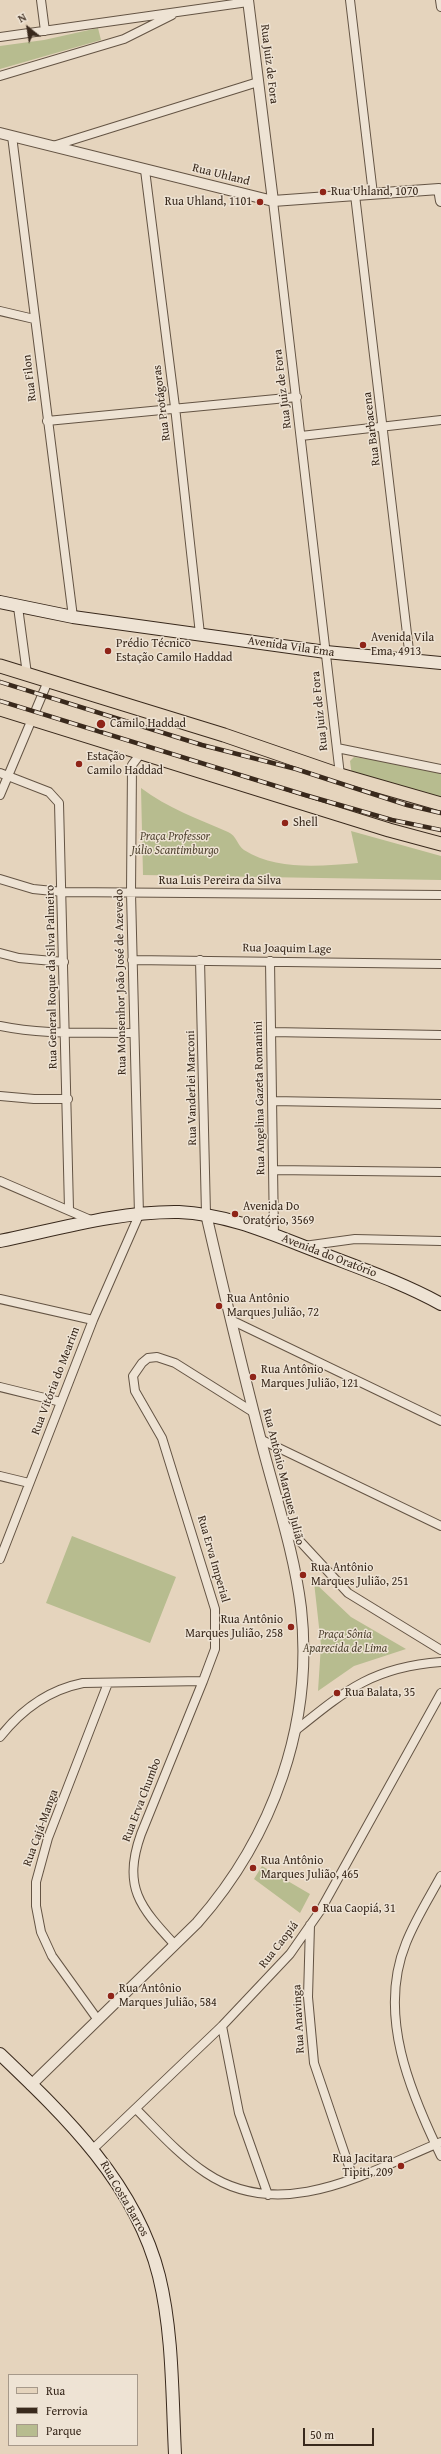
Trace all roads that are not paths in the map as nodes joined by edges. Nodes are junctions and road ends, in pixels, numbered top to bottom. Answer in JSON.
{"nodes":[{"id":1,"x":41,"y":0,"type":"edge"},
{"id":2,"x":350,"y":0,"type":"edge"},
{"id":3,"x":440,"y":0,"type":"edge"},
{"id":4,"x":248,"y":1,"type":"edge"},
{"id":5,"x":441,"y":7,"type":"edge"},
{"id":6,"x":177,"y":13,"type":"junction"},
{"id":7,"x":45,"y":31,"type":"junction"},
{"id":8,"x":0,"y":37,"type":"edge"},
{"id":9,"x":0,"y":76,"type":"edge"},
{"id":10,"x":258,"y":82,"type":"junction"},
{"id":11,"x":0,"y":133,"type":"edge"},
{"id":12,"x":12,"y":136,"type":"junction"},
{"id":13,"x":52,"y":146,"type":"junction"},
{"id":14,"x":145,"y":170,"type":"junction"},
{"id":15,"x":440,"y":189,"type":"edge"},
{"id":16,"x":373,"y":194,"type":"junction"},
{"id":17,"x":355,"y":196,"type":"junction"},
{"id":18,"x":272,"y":201,"type":"junction"},
{"id":19,"x":441,"y":201,"type":"edge"},
{"id":20,"x":0,"y":311,"type":"edge"},
{"id":21,"x":34,"y":319,"type":"junction"},
{"id":22,"x":297,"y":397,"type":"junction"},
{"id":23,"x":175,"y":407,"type":"junction"},
{"id":24,"x":441,"y":420,"type":"edge"},
{"id":25,"x":47,"y":422,"type":"junction"},
{"id":26,"x":384,"y":426,"type":"junction"},
{"id":27,"x":301,"y":436,"type":"junction"},
{"id":28,"x":0,"y":602,"type":"edge"},
{"id":29,"x":18,"y":607,"type":"junction"},
{"id":30,"x":73,"y":617,"type":"junction"},
{"id":31,"x":200,"y":634,"type":"junction"},
{"id":32,"x":326,"y":652,"type":"junction"},
{"id":33,"x":410,"y":659,"type":"junction"},
{"id":34,"x":441,"y":662,"type":"edge"},
{"id":35,"x":0,"y":666,"type":"edge"},
{"id":36,"x":27,"y":674,"type":"junction"},
{"id":37,"x":48,"y":681,"type":"junction"},
{"id":38,"x":0,"y":709,"type":"edge"},
{"id":39,"x":30,"y":718,"type":"junction"},
{"id":40,"x":337,"y":748,"type":"junction"},
{"id":41,"x":141,"y":753,"type":"junction"},
{"id":42,"x":441,"y":769,"type":"edge"},
{"id":43,"x":4,"y":774,"type":"edge"},
{"id":44,"x":340,"y":775,"type":"junction"},
{"id":45,"x":0,"y":795,"type":"edge"},
{"id":46,"x":441,"y":804,"type":"edge"},
{"id":47,"x":441,"y":844,"type":"edge"},
{"id":48,"x":0,"y":879,"type":"edge"},
{"id":49,"x":63,"y":892,"type":"junction"},
{"id":50,"x":131,"y":893,"type":"junction"},
{"id":51,"x":441,"y":895,"type":"edge"},
{"id":52,"x":0,"y":953,"type":"edge"},
{"id":53,"x":132,"y":960,"type":"junction"},
{"id":54,"x":200,"y":960,"type":"junction"},
{"id":55,"x":270,"y":961,"type":"junction"},
{"id":56,"x":64,"y":962,"type":"junction"},
{"id":57,"x":441,"y":964,"type":"edge"},
{"id":58,"x":0,"y":1026,"type":"edge"},
{"id":59,"x":65,"y":1032,"type":"junction"},
{"id":60,"x":271,"y":1032,"type":"junction"},
{"id":61,"x":133,"y":1033,"type":"junction"},
{"id":62,"x":441,"y":1035,"type":"edge"},
{"id":63,"x":0,"y":1096,"type":"edge"},
{"id":64,"x":68,"y":1100,"type":"junction"},
{"id":65,"x":272,"y":1101,"type":"junction"},
{"id":66,"x":441,"y":1104,"type":"edge"},
{"id":67,"x":273,"y":1170,"type":"junction"},
{"id":68,"x":441,"y":1172,"type":"edge"},
{"id":69,"x":0,"y":1181,"type":"edge"},
{"id":70,"x":69,"y":1209,"type":"junction"},
{"id":71,"x":139,"y":1214,"type":"junction"},
{"id":72,"x":206,"y":1214,"type":"junction"},
{"id":73,"x":96,"y":1222,"type":"junction"},
{"id":74,"x":274,"y":1235,"type":"junction"},
{"id":75,"x":0,"y":1241,"type":"edge"},
{"id":76,"x":441,"y":1241,"type":"edge"},
{"id":77,"x":303,"y":1246,"type":"junction"},
{"id":78,"x":0,"y":1299,"type":"edge"},
{"id":79,"x":441,"y":1304,"type":"edge"},
{"id":80,"x":93,"y":1320,"type":"junction"},
{"id":81,"x":231,"y":1320,"type":"junction"},
{"id":82,"x":0,"y":1387,"type":"edge"},
{"id":83,"x":61,"y":1402,"type":"junction"},
{"id":84,"x":254,"y":1412,"type":"junction"},
{"id":85,"x":441,"y":1422,"type":"edge"},
{"id":86,"x":260,"y":1439,"type":"junction"},
{"id":87,"x":0,"y":1476,"type":"edge"},
{"id":88,"x":29,"y":1483,"type":"junction"},
{"id":89,"x":283,"y":1523,"type":"junction"},
{"id":90,"x":441,"y":1526,"type":"edge"},
{"id":91,"x":0,"y":1559,"type":"edge"},
{"id":92,"x":441,"y":1650,"type":"edge"},
{"id":93,"x":441,"y":1662,"type":"edge"},
{"id":94,"x":203,"y":1681,"type":"junction"},
{"id":95,"x":108,"y":1683,"type":"junction"},
{"id":96,"x":441,"y":1693,"type":"edge"},
{"id":97,"x":295,"y":1731,"type":"junction"},
{"id":98,"x":0,"y":1737,"type":"edge"},
{"id":99,"x":441,"y":1876,"type":"edge"},
{"id":100,"x":310,"y":1925,"type":"junction"},
{"id":101,"x":175,"y":1945,"type":"junction"},
{"id":102,"x":98,"y":2020,"type":"junction"},
{"id":103,"x":222,"y":2026,"type":"junction"},
{"id":104,"x":0,"y":2054,"type":"edge"},
{"id":105,"x":31,"y":2085,"type":"junction"},
{"id":106,"x":136,"y":2109,"type":"junction"},
{"id":107,"x":438,"y":2143,"type":"edge"},
{"id":108,"x":94,"y":2149,"type":"junction"},
{"id":109,"x":441,"y":2156,"type":"edge"},
{"id":110,"x":353,"y":2178,"type":"junction"},
{"id":111,"x":268,"y":2195,"type":"junction"},
{"id":112,"x":176,"y":2454,"type":"edge"}],
"edges":[{"from":1,"to":7,"type":"street"},
{"from":2,"to":16,"type":"street"},
{"from":3,"to":5,"type":"street"},
{"from":4,"to":6,"type":"street"},
{"from":4,"to":10,"type":"street","name":"Rua Juiz de Fora"},
{"from":6,"to":7,"type":"street"},
{"from":6,"to":9,"type":"street"},
{"from":7,"to":8,"type":"street"},
{"from":10,"to":13,"type":"street"},
{"from":10,"to":18,"type":"street","name":"Rua Juiz de Fora"},
{"from":11,"to":12,"type":"street","name":"Rua Uhland"},
{"from":12,"to":13,"type":"street","name":"Rua Uhland"},
{"from":12,"to":21,"type":"street","name":"Rua Filon"},
{"from":13,"to":14,"type":"street","name":"Rua Uhland"},
{"from":14,"to":18,"type":"street","name":"Rua Uhland"},
{"from":14,"to":23,"type":"street","name":"Rua Protágoras"},
{"from":15,"to":16,"type":"street","name":"Rua Uhland"},
{"from":15,"to":19,"type":"street"},
{"from":16,"to":17,"type":"street","name":"Rua Uhland"},
{"from":17,"to":18,"type":"street","name":"Rua Uhland"},
{"from":17,"to":26,"type":"street","name":"Rua Barbacena"},
{"from":18,"to":22,"type":"street","name":"Rua Juiz de Fora"},
{"from":20,"to":21,"type":"street"},
{"from":21,"to":25,"type":"street","name":"Rua Filon"},
{"from":22,"to":23,"type":"street"},
{"from":22,"to":27,"type":"street","name":"Rua Juiz de Fora"},
{"from":23,"to":25,"type":"street"},
{"from":23,"to":31,"type":"street","name":"Rua Protágoras"},
{"from":24,"to":26,"type":"street"},
{"from":25,"to":30,"type":"street","name":"Rua Filon"},
{"from":26,"to":27,"type":"street"},
{"from":26,"to":33,"type":"street","name":"Rua Barbacena"},
{"from":27,"to":32,"type":"street","name":"Rua Juiz de Fora"},
{"from":28,"to":29,"type":"main road","name":"Avenida Vila Ema"},
{"from":29,"to":30,"type":"main road","name":"Avenida Vila Ema"},
{"from":29,"to":36,"type":"street"},
{"from":30,"to":31,"type":"main road","name":"Avenida Vila Ema"},
{"from":31,"to":32,"type":"main road","name":"Avenida Vila Ema"},
{"from":32,"to":33,"type":"main road","name":"Avenida Vila Ema"},
{"from":32,"to":40,"type":"street","name":"Rua Juiz de Fora"},
{"from":33,"to":34,"type":"main road","name":"Avenida Vila Ema"},
{"from":35,"to":36,"type":"main road"},
{"from":36,"to":37,"type":"main road"},
{"from":37,"to":39,"type":"street"},
{"from":37,"to":44,"type":"main road"},
{"from":38,"to":39,"type":"main road"},
{"from":39,"to":41,"type":"main road"},
{"from":39,"to":43,"type":"street"},
{"from":40,"to":42,"type":"street"},
{"from":40,"to":44,"type":"street","name":"Rua Juiz de Fora"},
{"from":41,"to":47,"type":"main road"},
{"from":41,"to":50,"type":"street","name":"Rua Monsenhor João José de Azevedo"},
{"from":43,"to":45,"type":"street"},
{"from":43,"to":49,"type":"street","name":"Rua General Roque da Silva Palmeiro"},
{"from":44,"to":46,"type":"main road"},
{"from":48,"to":49,"type":"street","name":"Rua Luis Pereira da Silva"},
{"from":49,"to":50,"type":"street","name":"Rua Luis Pereira da Silva"},
{"from":49,"to":56,"type":"street","name":"Rua General Roque da Silva Palmeiro"},
{"from":50,"to":51,"type":"street","name":"Rua Luis Pereira da Silva"},
{"from":50,"to":53,"type":"street","name":"Rua Monsenhor João José de Azevedo"},
{"from":52,"to":56,"type":"street"},
{"from":53,"to":54,"type":"street","name":"Rua Joaquim Lage"},
{"from":53,"to":61,"type":"street","name":"Rua Monsenhor João José de Azevedo"},
{"from":54,"to":55,"type":"street","name":"Rua Joaquim Lage"},
{"from":54,"to":72,"type":"street","name":"Rua Vanderlei Marconi"},
{"from":55,"to":57,"type":"street","name":"Rua Joaquim Lage"},
{"from":55,"to":60,"type":"street","name":"Rua Angelina Gazeta Romanini"},
{"from":56,"to":59,"type":"street","name":"Rua General Roque da Silva Palmeiro"},
{"from":58,"to":59,"type":"street"},
{"from":59,"to":61,"type":"street"},
{"from":59,"to":64,"type":"street","name":"Rua General Roque da Silva Palmeiro"},
{"from":60,"to":62,"type":"street"},
{"from":60,"to":65,"type":"street","name":"Rua Angelina Gazeta Romanini"},
{"from":61,"to":71,"type":"street","name":"Rua Monsenhor João José de Azevedo"},
{"from":63,"to":64,"type":"street"},
{"from":64,"to":70,"type":"street","name":"Rua General Roque da Silva Palmeiro"},
{"from":65,"to":66,"type":"street"},
{"from":65,"to":67,"type":"street","name":"Rua Angelina Gazeta Romanini"},
{"from":67,"to":68,"type":"street"},
{"from":67,"to":74,"type":"street","name":"Rua Angelina Gazeta Romanini"},
{"from":69,"to":70,"type":"street"},
{"from":70,"to":73,"type":"street"},
{"from":71,"to":72,"type":"main road","name":"Avenida do Oratório"},
{"from":71,"to":73,"type":"main road","name":"Avenida do Oratório"},
{"from":71,"to":80,"type":"street","name":"Rua Vitória do Mearim"},
{"from":72,"to":74,"type":"main road","name":"Avenida do Oratório"},
{"from":72,"to":81,"type":"street","name":"Rua Antônio Marques Julião"},
{"from":73,"to":75,"type":"main road","name":"Avenida do Oratório"},
{"from":74,"to":77,"type":"main road","name":"Avenida do Oratório"},
{"from":76,"to":77,"type":"street"},
{"from":77,"to":79,"type":"main road","name":"Avenida do Oratório"},
{"from":78,"to":80,"type":"street"},
{"from":80,"to":83,"type":"street","name":"Rua Vitória do Mearim"},
{"from":81,"to":84,"type":"street","name":"Rua Antônio Marques Julião"},
{"from":81,"to":85,"type":"street"},
{"from":82,"to":83,"type":"street"},
{"from":83,"to":88,"type":"street","name":"Rua Vitória do Mearim"},
{"from":84,"to":86,"type":"street","name":"Rua Antônio Marques Julião"},
{"from":84,"to":94,"type":"street","name":"Rua Erva Imperial"},
{"from":86,"to":89,"type":"street","name":"Rua Antônio Marques Julião"},
{"from":86,"to":90,"type":"street"},
{"from":87,"to":88,"type":"street"},
{"from":88,"to":91,"type":"street","name":"Rua Vitória do Mearim"},
{"from":89,"to":92,"type":"street"},
{"from":89,"to":97,"type":"street","name":"Rua Antônio Marques Julião"},
{"from":93,"to":97,"type":"street"},
{"from":94,"to":95,"type":"street"},
{"from":94,"to":101,"type":"street","name":"Rua Erva Chumbo"},
{"from":95,"to":98,"type":"street"},
{"from":95,"to":102,"type":"street","name":"Rua Cajá-Manga"},
{"from":96,"to":100,"type":"street","name":"Rua Caopiá"},
{"from":97,"to":101,"type":"street","name":"Rua Antônio Marques Julião"},
{"from":99,"to":107,"type":"street"},
{"from":100,"to":103,"type":"street","name":"Rua Caopiá"},
{"from":100,"to":110,"type":"street","name":"Rua Anavinga"},
{"from":101,"to":102,"type":"street","name":"Rua Antônio Marques Julião"},
{"from":102,"to":105,"type":"street","name":"Rua Antônio Marques Julião"},
{"from":103,"to":106,"type":"street","name":"Rua Caopiá"},
{"from":103,"to":111,"type":"street"},
{"from":104,"to":105,"type":"main road","name":"Rua Costa Barros"},
{"from":105,"to":108,"type":"main road","name":"Rua Costa Barros"},
{"from":106,"to":108,"type":"street","name":"Rua Caopiá"},
{"from":106,"to":111,"type":"street"},
{"from":107,"to":109,"type":"street"},
{"from":107,"to":110,"type":"street"},
{"from":108,"to":112,"type":"main road","name":"Rua Costa Barros"},
{"from":110,"to":111,"type":"street"}]}
